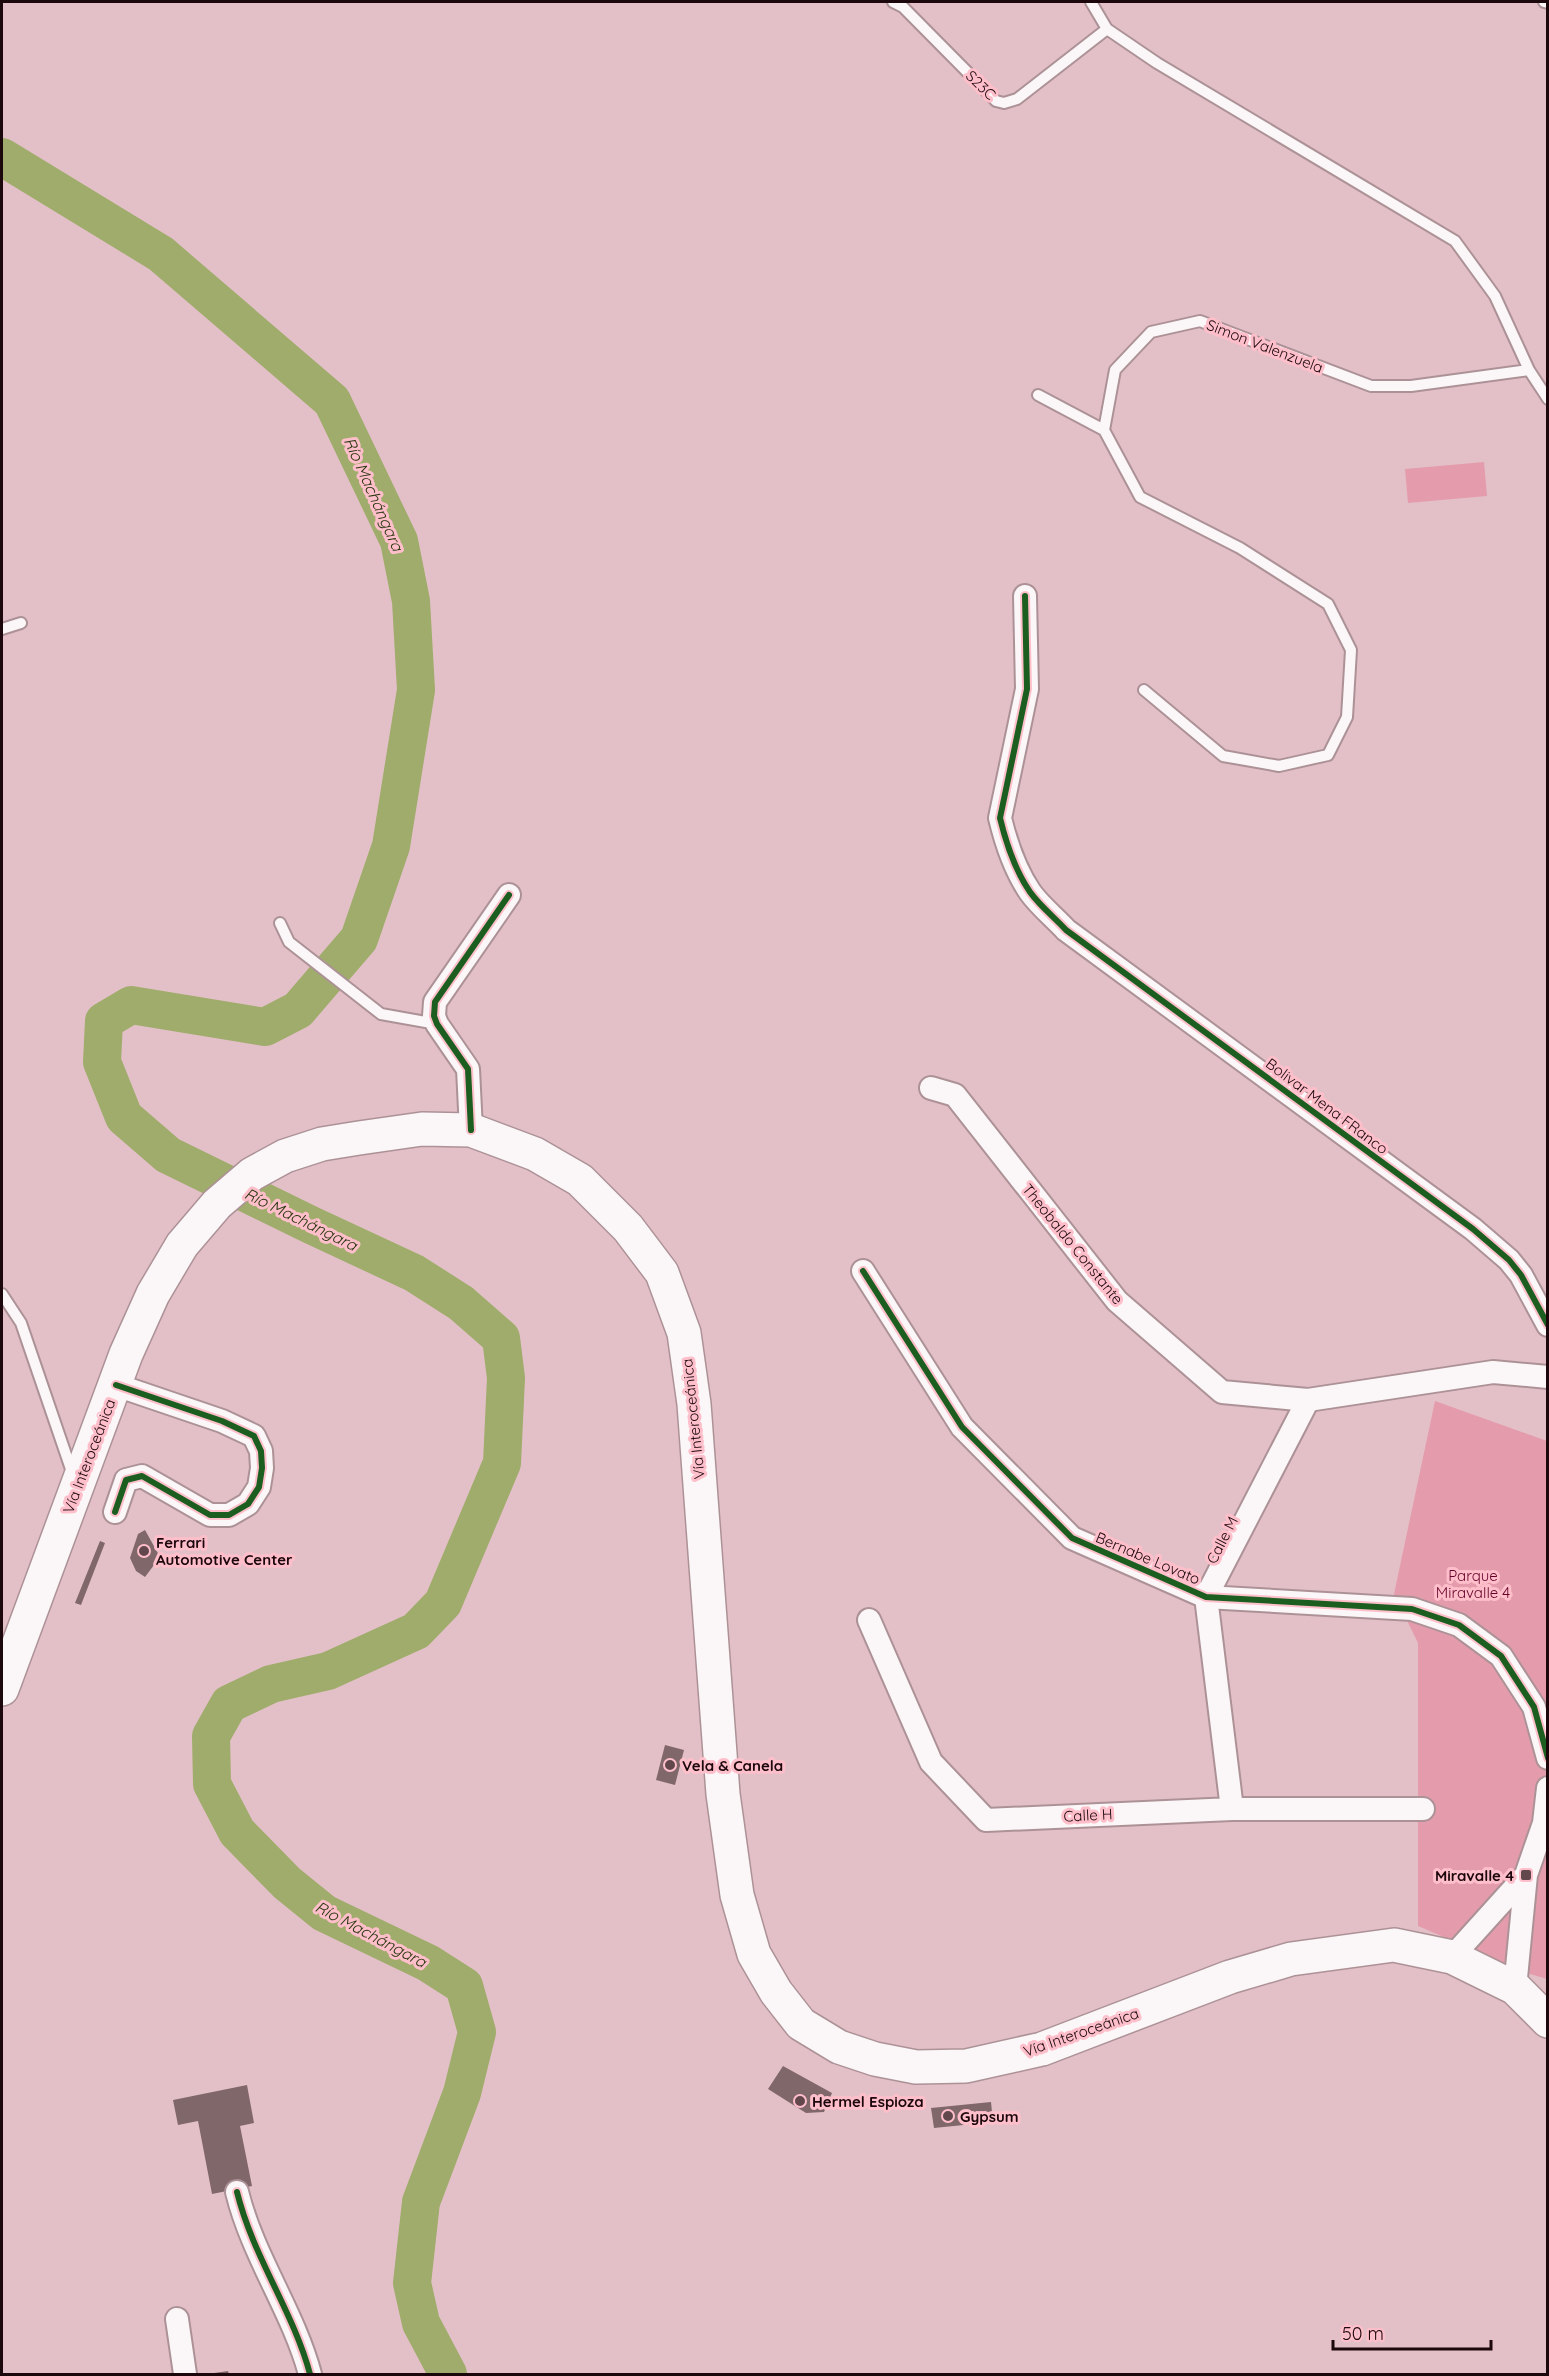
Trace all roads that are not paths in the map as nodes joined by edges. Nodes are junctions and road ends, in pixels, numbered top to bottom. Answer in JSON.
{"nodes":[{"id":1,"x":893,"y":2,"type":"edge"},
{"id":2,"x":1091,"y":2,"type":"edge"},
{"id":3,"x":1107,"y":29,"type":"junction"},
{"id":4,"x":1528,"y":370,"type":"junction"},
{"id":5,"x":1038,"y":395,"type":"dead end"},
{"id":6,"x":1548,"y":399,"type":"edge"},
{"id":7,"x":1104,"y":430,"type":"junction"},
{"id":8,"x":1025,"y":596,"type":"dead end"},
{"id":9,"x":21,"y":622,"type":"dead end"},
{"id":10,"x":2,"y":629,"type":"edge"},
{"id":11,"x":1144,"y":690,"type":"dead end"},
{"id":12,"x":509,"y":894,"type":"dead end"},
{"id":13,"x":280,"y":923,"type":"dead end"},
{"id":14,"x":437,"y":1024,"type":"junction"},
{"id":15,"x":931,"y":1088,"type":"dead end"},
{"id":16,"x":471,"y":1130,"type":"junction"},
{"id":17,"x":863,"y":1271,"type":"dead end"},
{"id":18,"x":2,"y":1294,"type":"edge"},
{"id":19,"x":1548,"y":1325,"type":"edge"},
{"id":20,"x":1548,"y":1377,"type":"edge"},
{"id":21,"x":116,"y":1385,"type":"junction"},
{"id":22,"x":1308,"y":1400,"type":"junction"},
{"id":23,"x":78,"y":1486,"type":"junction"},
{"id":24,"x":115,"y":1512,"type":"dead end"},
{"id":25,"x":1206,"y":1597,"type":"junction"},
{"id":26,"x":869,"y":1620,"type":"dead end"},
{"id":27,"x":2,"y":1689,"type":"edge"},
{"id":28,"x":1548,"y":1758,"type":"edge"},
{"id":29,"x":1548,"y":1788,"type":"edge"},
{"id":30,"x":1232,"y":1809,"type":"junction"},
{"id":31,"x":1423,"y":1809,"type":"dead end"},
{"id":32,"x":1526,"y":1875,"type":"junction"},
{"id":33,"x":1352,"y":1952,"type":"junction"},
{"id":34,"x":1452,"y":1957,"type":"junction"},
{"id":35,"x":1515,"y":1988,"type":"junction"},
{"id":36,"x":1548,"y":2021,"type":"edge"},
{"id":37,"x":237,"y":2192,"type":"dead end"},
{"id":38,"x":177,"y":2319,"type":"dead end"},
{"id":39,"x":185,"y":2374,"type":"edge"},
{"id":40,"x":310,"y":2374,"type":"edge"}],
"edges":[{"from":1,"to":3,"type":"lane","name":"S23C"},
{"from":2,"to":3,"type":"lane"},
{"from":3,"to":4,"type":"lane"},
{"from":4,"to":6,"type":"lane"},
{"from":4,"to":7,"type":"lane","name":"Simon Valenzuela"},
{"from":5,"to":7,"type":"lane"},
{"from":7,"to":11,"type":"lane"},
{"from":8,"to":19,"type":"street","name":"Bolivar Mena FRanco"},
{"from":9,"to":10,"type":"lane"},
{"from":12,"to":14,"type":"street"},
{"from":13,"to":14,"type":"lane"},
{"from":14,"to":16,"type":"street"},
{"from":15,"to":22,"type":"street","name":"Theobaldo Constante"},
{"from":16,"to":21,"type":"main road","name":"Vía Interoceánica"},
{"from":16,"to":33,"type":"main road","name":"Vía Interoceánica"},
{"from":17,"to":25,"type":"street","name":"Bernabe Lovato"},
{"from":18,"to":23,"type":"lane"},
{"from":20,"to":22,"type":"street","name":"Theobaldo Constante"},
{"from":21,"to":23,"type":"main road","name":"Vía Interoceánica"},
{"from":21,"to":24,"type":"street"},
{"from":22,"to":25,"type":"street","name":"Calle M"},
{"from":23,"to":27,"type":"main road","name":"Vía Interoceánica"},
{"from":25,"to":28,"type":"street","name":"Bernabe Lovato"},
{"from":25,"to":30,"type":"street"},
{"from":26,"to":30,"type":"street","name":"Calle H"},
{"from":29,"to":32,"type":"street"},
{"from":30,"to":31,"type":"street","name":"Calle H"},
{"from":32,"to":34,"type":"street"},
{"from":32,"to":35,"type":"street"},
{"from":33,"to":34,"type":"main road","name":"Vía Interoceánica"},
{"from":33,"to":36,"type":"main road","name":"Vía Interoceánica"},
{"from":34,"to":35,"type":"main road","name":"Vía Interoceánica"},
{"from":35,"to":36,"type":"main road","name":"Vía Interoceánica"},
{"from":37,"to":40,"type":"street"},
{"from":38,"to":39,"type":"street"}]}
